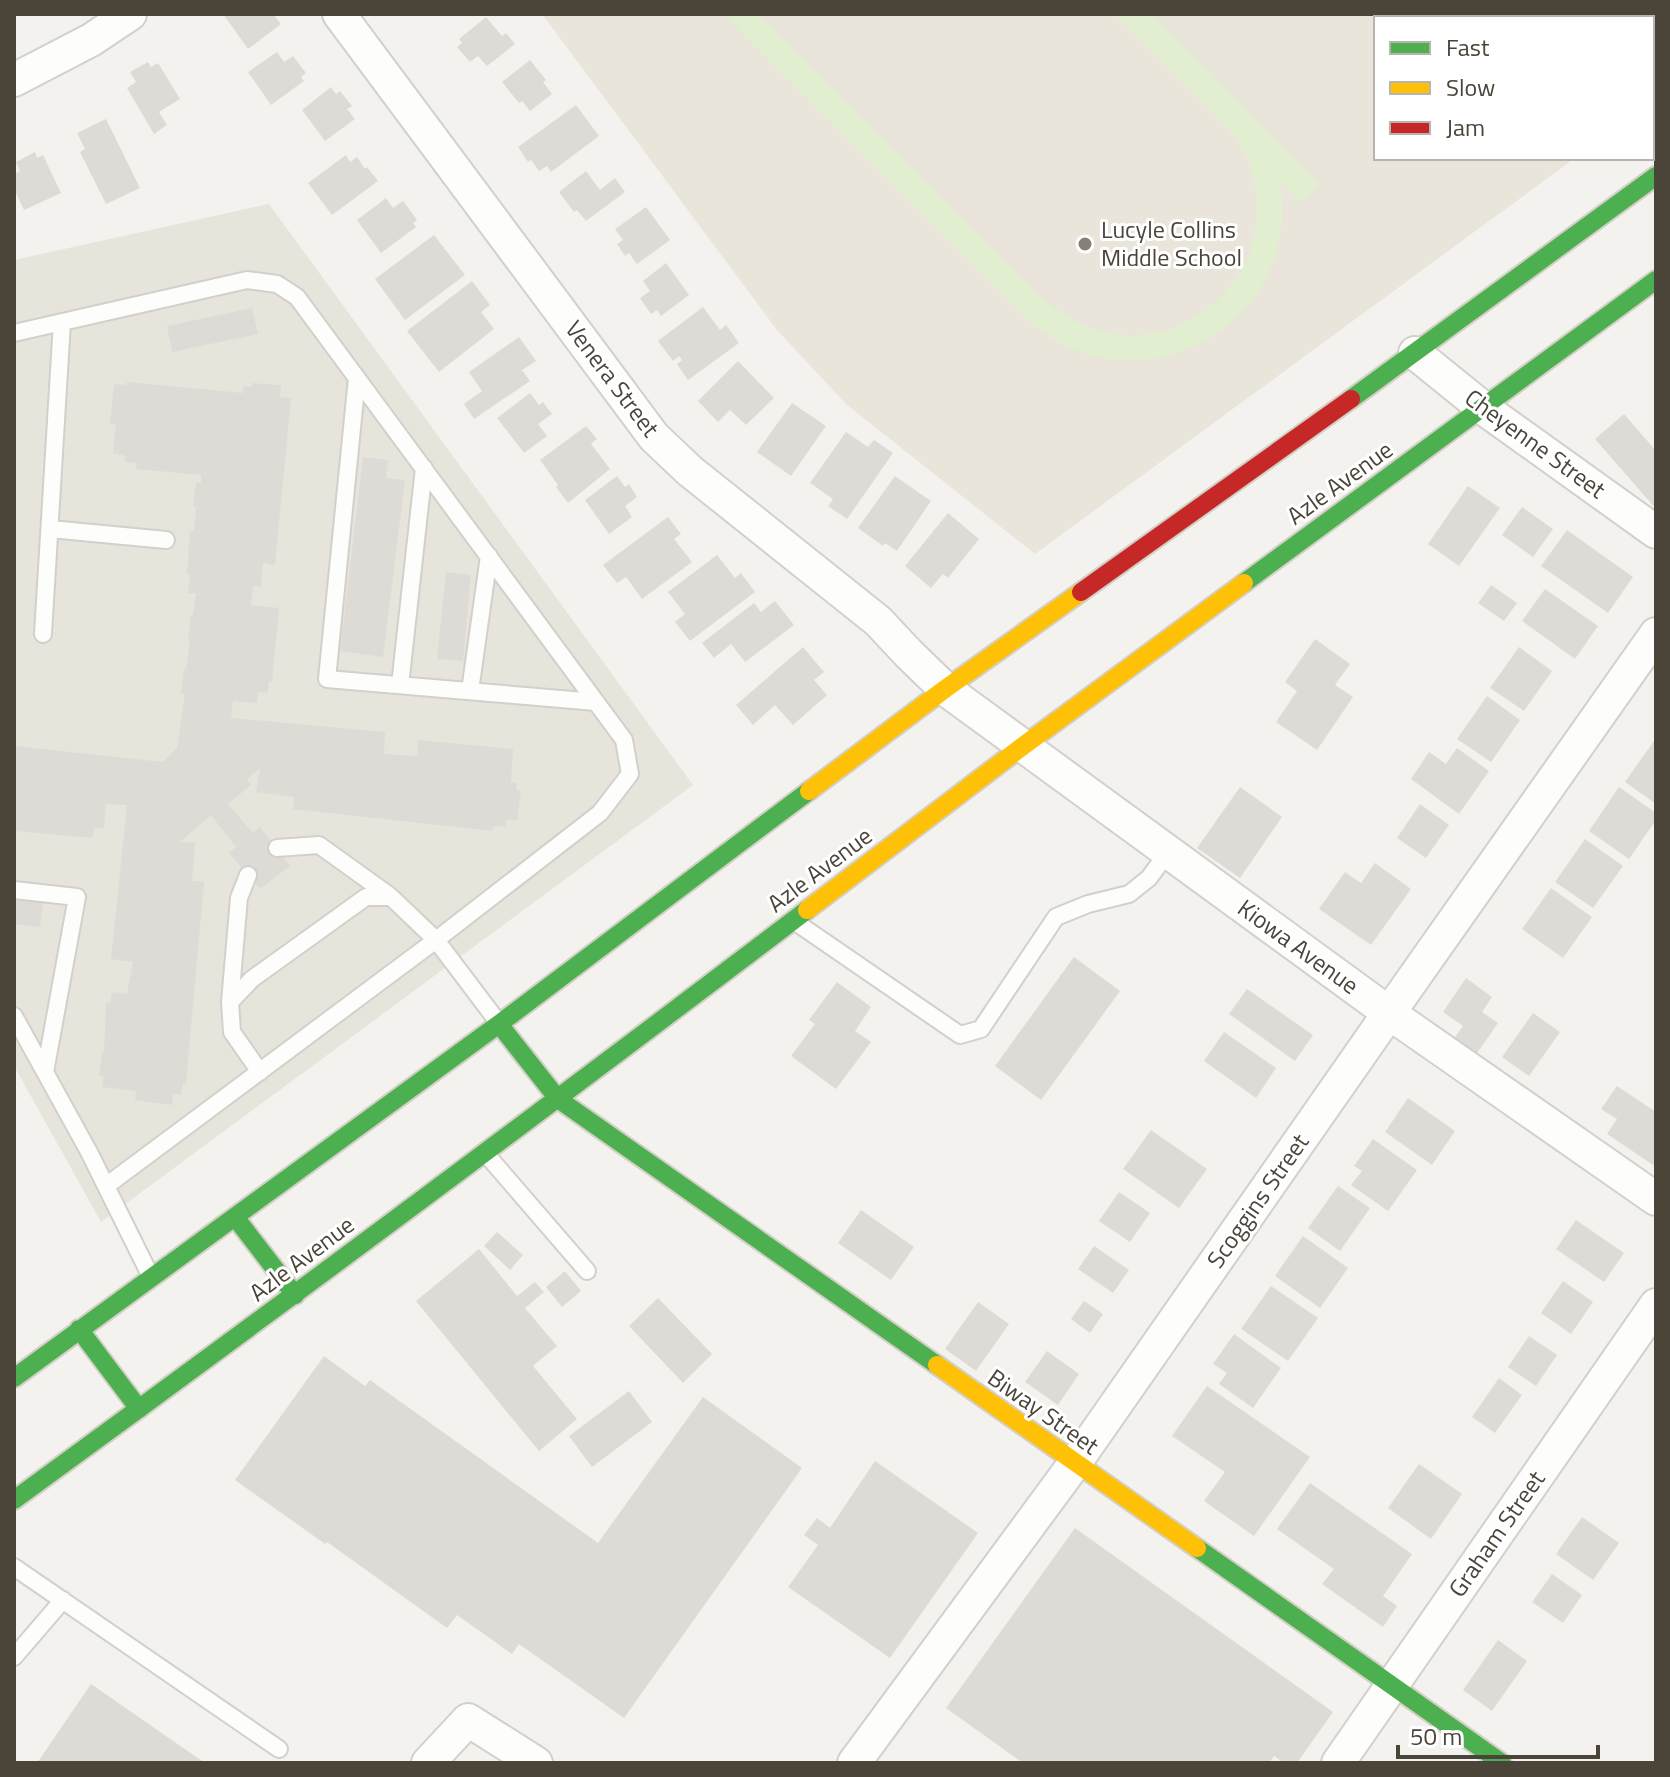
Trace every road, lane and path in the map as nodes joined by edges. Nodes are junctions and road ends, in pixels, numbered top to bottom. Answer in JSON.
{"nodes":[{"id":1,"x":130,"y":14,"type":"edge"},
{"id":2,"x":339,"y":14,"type":"edge"},
{"id":3,"x":14,"y":80,"type":"edge"},
{"id":4,"x":1656,"y":176,"type":"edge"},
{"id":5,"x":1656,"y":280,"type":"edge"},
{"id":6,"x":62,"y":322,"type":"junction"},
{"id":7,"x":14,"y":333,"type":"edge"},
{"id":8,"x":1415,"y":353,"type":"junction"},
{"id":9,"x":357,"y":378,"type":"junction"},
{"id":10,"x":1483,"y":408,"type":"junction"},
{"id":11,"x":424,"y":468,"type":"junction"},
{"id":12,"x":50,"y":529,"type":"junction"},
{"id":13,"x":1656,"y":532,"type":"edge"},
{"id":14,"x":166,"y":540,"type":"dead end"},
{"id":15,"x":489,"y":556,"type":"junction"},
{"id":16,"x":43,"y":634,"type":"dead end"},
{"id":17,"x":1656,"y":634,"type":"edge"},
{"id":18,"x":400,"y":685,"type":"junction"},
{"id":19,"x":945,"y":689,"type":"junction"},
{"id":20,"x":470,"y":691,"type":"junction"},
{"id":21,"x":596,"y":702,"type":"junction"},
{"id":22,"x":1023,"y":746,"type":"junction"},
{"id":23,"x":277,"y":848,"type":"dead end"},
{"id":24,"x":1168,"y":852,"type":"junction"},
{"id":25,"x":248,"y":875,"type":"dead end"},
{"id":26,"x":14,"y":890,"type":"edge"},
{"id":27,"x":391,"y":897,"type":"junction"},
{"id":28,"x":793,"y":920,"type":"junction"},
{"id":29,"x":436,"y":940,"type":"junction"},
{"id":30,"x":230,"y":1002,"type":"junction"},
{"id":31,"x":1389,"y":1013,"type":"junction"},
{"id":32,"x":14,"y":1016,"type":"edge"},
{"id":33,"x":499,"y":1024,"type":"junction"},
{"id":34,"x":45,"y":1072,"type":"junction"},
{"id":35,"x":260,"y":1072,"type":"junction"},
{"id":36,"x":558,"y":1099,"type":"junction"},
{"id":37,"x":485,"y":1153,"type":"junction"},
{"id":38,"x":106,"y":1186,"type":"junction"},
{"id":39,"x":1656,"y":1199,"type":"edge"},
{"id":40,"x":235,"y":1217,"type":"junction"},
{"id":41,"x":587,"y":1271,"type":"dead end"},
{"id":42,"x":151,"y":1277,"type":"junction"},
{"id":43,"x":295,"y":1295,"type":"junction"},
{"id":44,"x":1656,"y":1305,"type":"edge"},
{"id":45,"x":79,"y":1329,"type":"junction"},
{"id":46,"x":14,"y":1378,"type":"edge"},
{"id":47,"x":139,"y":1409,"type":"junction"},
{"id":48,"x":1075,"y":1463,"type":"junction"},
{"id":49,"x":14,"y":1500,"type":"edge"},
{"id":50,"x":14,"y":1567,"type":"edge"},
{"id":51,"x":63,"y":1600,"type":"junction"},
{"id":52,"x":14,"y":1657,"type":"edge"},
{"id":53,"x":1392,"y":1685,"type":"junction"},
{"id":54,"x":279,"y":1749,"type":"dead end"},
{"id":55,"x":861,"y":1760,"type":"edge"},
{"id":56,"x":428,"y":1763,"type":"edge"},
{"id":57,"x":536,"y":1763,"type":"edge"},
{"id":58,"x":1338,"y":1763,"type":"edge"},
{"id":59,"x":1502,"y":1763,"type":"edge"}],
"edges":[{"from":1,"to":3,"type":"street"},
{"from":2,"to":19,"type":"street","name":"Venera Street"},
{"from":4,"to":8,"type":"main road"},
{"from":5,"to":10,"type":"main road","name":"Azle Avenue"},
{"from":6,"to":7,"type":"lane"},
{"from":6,"to":9,"type":"lane"},
{"from":6,"to":12,"type":"lane"},
{"from":8,"to":10,"type":"street","name":"Cheyenne Street"},
{"from":8,"to":19,"type":"main road"},
{"from":9,"to":11,"type":"lane"},
{"from":9,"to":18,"type":"lane"},
{"from":10,"to":13,"type":"street","name":"Cheyenne Street"},
{"from":10,"to":22,"type":"main road","name":"Azle Avenue"},
{"from":11,"to":15,"type":"lane"},
{"from":11,"to":18,"type":"lane"},
{"from":12,"to":14,"type":"lane"},
{"from":12,"to":16,"type":"lane"},
{"from":15,"to":20,"type":"lane"},
{"from":15,"to":21,"type":"lane"},
{"from":17,"to":31,"type":"street","name":"Scoggins Street"},
{"from":18,"to":20,"type":"lane"},
{"from":19,"to":22,"type":"street","name":"Kiowa Avenue"},
{"from":19,"to":33,"type":"main road"},
{"from":20,"to":21,"type":"lane"},
{"from":21,"to":29,"type":"lane"},
{"from":22,"to":24,"type":"street","name":"Kiowa Avenue"},
{"from":22,"to":28,"type":"main road","name":"Azle Avenue"},
{"from":23,"to":27,"type":"lane"},
{"from":24,"to":28,"type":"lane"},
{"from":24,"to":31,"type":"street","name":"Kiowa Avenue"},
{"from":25,"to":30,"type":"lane"},
{"from":26,"to":34,"type":"lane"},
{"from":27,"to":29,"type":"lane"},
{"from":27,"to":30,"type":"lane"},
{"from":28,"to":36,"type":"main road","name":"Azle Avenue"},
{"from":29,"to":33,"type":"lane"},
{"from":29,"to":35,"type":"lane"},
{"from":30,"to":35,"type":"lane"},
{"from":31,"to":39,"type":"street","name":"Kiowa Avenue"},
{"from":31,"to":48,"type":"street","name":"Scoggins Street"},
{"from":32,"to":34,"type":"lane"},
{"from":33,"to":36,"type":"main road","name":"Biway Street"},
{"from":33,"to":40,"type":"main road"},
{"from":34,"to":38,"type":"lane"},
{"from":35,"to":38,"type":"lane"},
{"from":36,"to":37,"type":"main road","name":"Azle Avenue"},
{"from":36,"to":48,"type":"main road","name":"Biway Street"},
{"from":37,"to":41,"type":"lane"},
{"from":37,"to":43,"type":"main road","name":"Azle Avenue"},
{"from":38,"to":42,"type":"lane"},
{"from":40,"to":42,"type":"main road"},
{"from":40,"to":43,"type":"main road"},
{"from":42,"to":45,"type":"main road"},
{"from":43,"to":47,"type":"main road","name":"Azle Avenue"},
{"from":44,"to":53,"type":"street","name":"Graham Street"},
{"from":45,"to":46,"type":"main road"},
{"from":45,"to":47,"type":"main road"},
{"from":47,"to":49,"type":"main road","name":"Azle Avenue"},
{"from":48,"to":53,"type":"main road","name":"Biway Street"},
{"from":48,"to":55,"type":"street","name":"Scoggins Street"},
{"from":50,"to":51,"type":"lane"},
{"from":51,"to":52,"type":"lane"},
{"from":51,"to":54,"type":"lane"},
{"from":53,"to":58,"type":"street","name":"Graham Street"},
{"from":53,"to":59,"type":"main road","name":"Biway Street"},
{"from":56,"to":57,"type":"street"}]}
